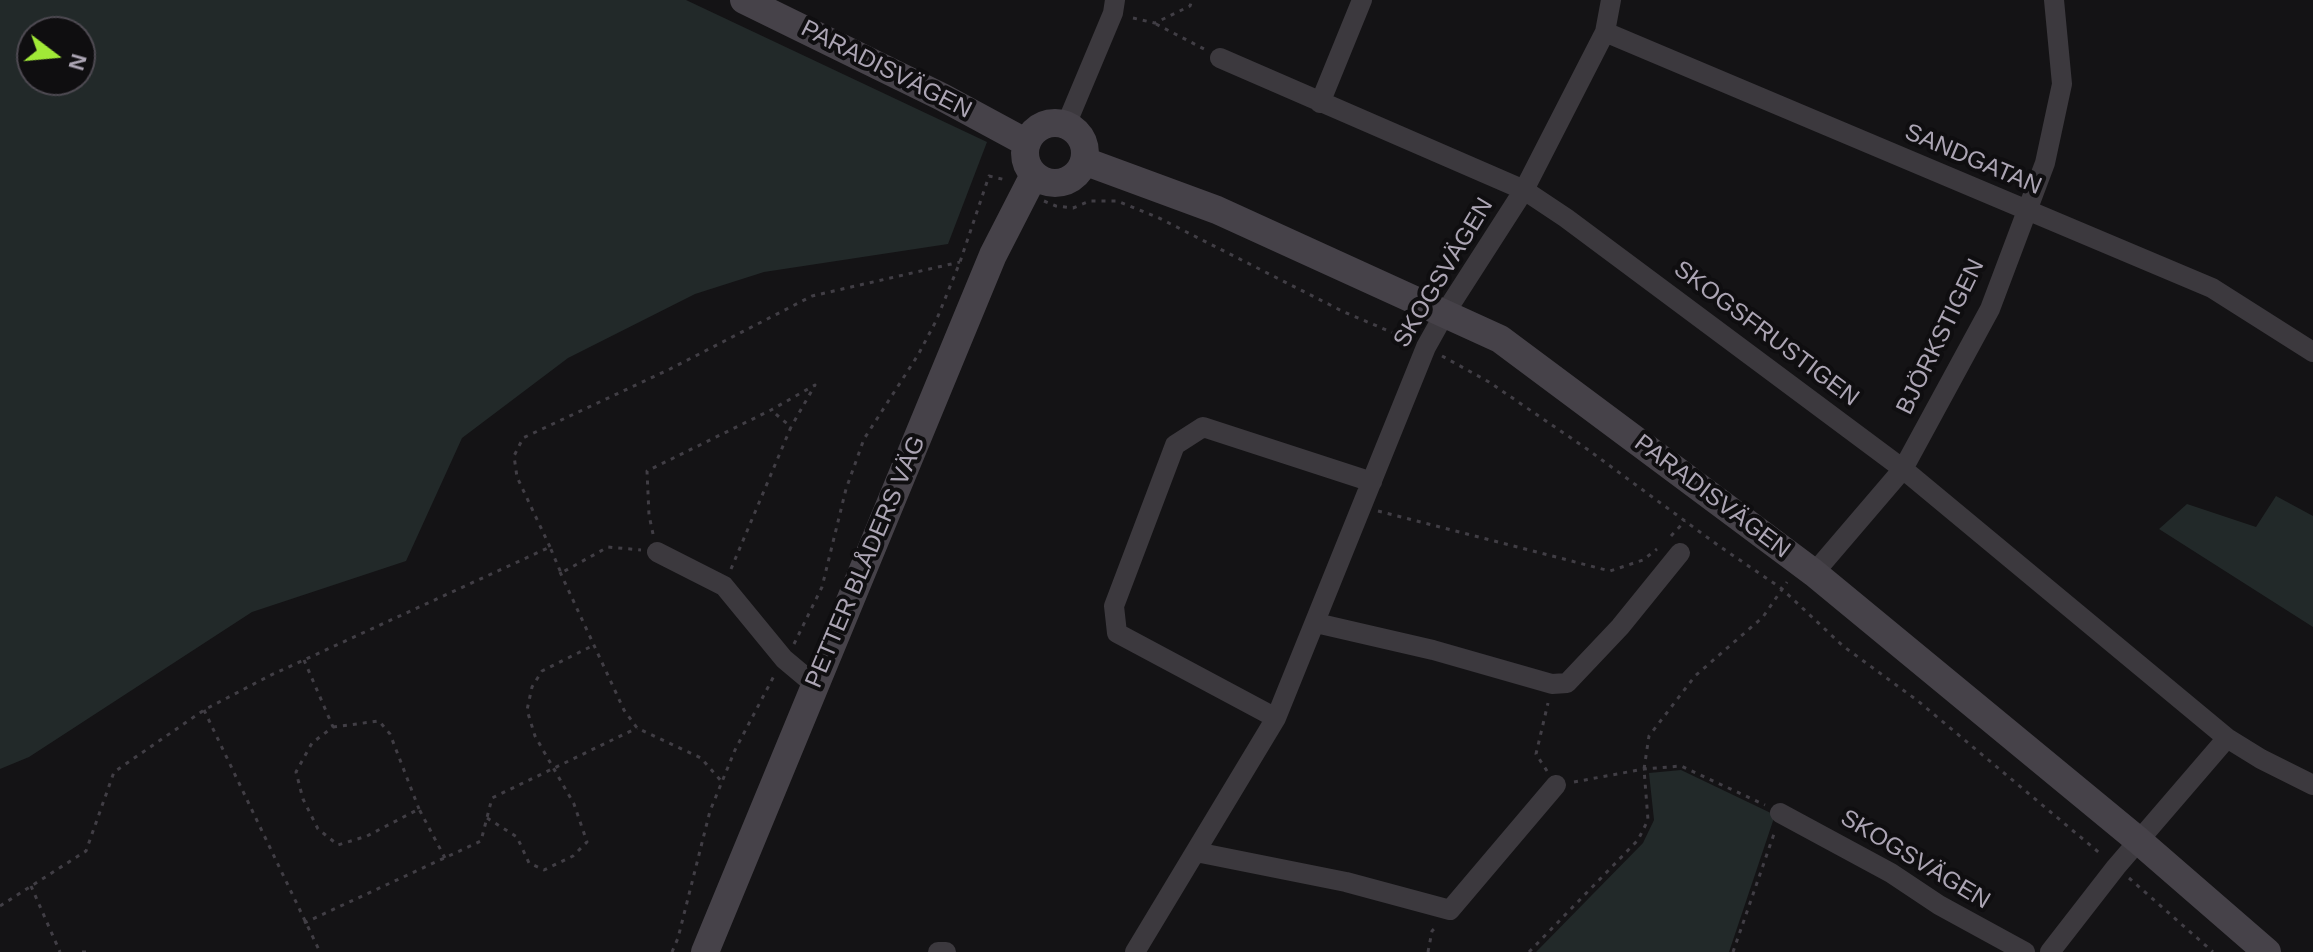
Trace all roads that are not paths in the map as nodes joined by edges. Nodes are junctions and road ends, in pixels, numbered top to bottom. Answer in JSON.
{"nodes":[{"id":1,"x":744,"y":0,"type":"edge"},
{"id":2,"x":1362,"y":0,"type":"edge"},
{"id":3,"x":1611,"y":0,"type":"edge"},
{"id":4,"x":2054,"y":0,"type":"edge"},
{"id":5,"x":1114,"y":7,"type":"edge"},
{"id":6,"x":1605,"y":32,"type":"junction"},
{"id":7,"x":1220,"y":58,"type":"road end"},
{"id":8,"x":1320,"y":103,"type":"junction"},
{"id":9,"x":1066,"y":125,"type":"junction"},
{"id":10,"x":1027,"y":143,"type":"junction"},
{"id":11,"x":1084,"y":161,"type":"junction"},
{"id":12,"x":1034,"y":175,"type":"junction"},
{"id":13,"x":1524,"y":190,"type":"junction"},
{"id":14,"x":2027,"y":211,"type":"junction"},
{"id":15,"x":1445,"y":313,"type":"junction"},
{"id":16,"x":2313,"y":352,"type":"edge"},
{"id":17,"x":1903,"y":469,"type":"junction"},
{"id":18,"x":1372,"y":482,"type":"junction"},
{"id":19,"x":1671,"y":545,"type":"road end"},
{"id":20,"x":657,"y":552,"type":"road end"},
{"id":21,"x":1808,"y":568,"type":"junction"},
{"id":22,"x":1316,"y":623,"type":"junction"},
{"id":23,"x":815,"y":685,"type":"junction"},
{"id":24,"x":1276,"y":718,"type":"junction"},
{"id":25,"x":2227,"y":738,"type":"junction"},
{"id":26,"x":1556,"y":785,"type":"road end"},
{"id":27,"x":2313,"y":785,"type":"edge"},
{"id":28,"x":1780,"y":813,"type":"road end"},
{"id":29,"x":2139,"y":841,"type":"junction"},
{"id":30,"x":1196,"y":852,"type":"junction"},
{"id":31,"x":705,"y":952,"type":"edge"},
{"id":32,"x":938,"y":952,"type":"edge"},
{"id":33,"x":946,"y":952,"type":"edge"},
{"id":34,"x":1135,"y":952,"type":"edge"},
{"id":35,"x":2025,"y":952,"type":"edge"},
{"id":36,"x":2050,"y":952,"type":"edge"},
{"id":37,"x":2267,"y":952,"type":"edge"}],
"edges":[{"from":1,"to":10,"type":"street","name":"PARADISVÄGEN"},
{"from":2,"to":8,"type":"street"},
{"from":3,"to":6,"type":"street","name":"SKOGSVÄGEN"},
{"from":4,"to":14,"type":"street","name":"BJÖRKSTIGEN"},
{"from":5,"to":9,"type":"street"},
{"from":6,"to":13,"type":"street","name":"SKOGSVÄGEN"},
{"from":6,"to":14,"type":"street","name":"SANDGATAN"},
{"from":7,"to":8,"type":"street","name":"SKOGSFRUSTIGEN"},
{"from":8,"to":13,"type":"street","name":"SKOGSFRUSTIGEN"},
{"from":9,"to":10,"type":"street"},
{"from":9,"to":11,"type":"street"},
{"from":10,"to":12,"type":"street"},
{"from":11,"to":12,"type":"street"},
{"from":11,"to":15,"type":"street","name":"PARADISVÄGEN"},
{"from":12,"to":23,"type":"street","name":"PETTER BLÅDERS VÄG"},
{"from":13,"to":15,"type":"street","name":"SKOGSVÄGEN"},
{"from":13,"to":17,"type":"street","name":"SKOGSFRUSTIGEN"},
{"from":14,"to":16,"type":"street","name":"SANDGATAN"},
{"from":14,"to":17,"type":"street","name":"BJÖRKSTIGEN"},
{"from":15,"to":18,"type":"street","name":"SKOGSVÄGEN"},
{"from":15,"to":21,"type":"street","name":"PARADISVÄGEN"},
{"from":17,"to":21,"type":"street","name":"BJÖRKSTIGEN"},
{"from":17,"to":25,"type":"street","name":"SKOGSFRUSTIGEN"},
{"from":18,"to":22,"type":"street","name":"SKOGSVÄGEN"},
{"from":18,"to":24,"type":"street"},
{"from":19,"to":22,"type":"street"},
{"from":20,"to":23,"type":"street"},
{"from":21,"to":29,"type":"street","name":"PARADISVÄGEN"},
{"from":22,"to":24,"type":"street","name":"SKOGSVÄGEN"},
{"from":23,"to":31,"type":"street","name":"PETTER BLÅDERS VÄG"},
{"from":24,"to":30,"type":"street","name":"SKOGSVÄGEN"},
{"from":25,"to":27,"type":"street","name":"SKOGSFRUSTIGEN"},
{"from":25,"to":29,"type":"street"},
{"from":26,"to":30,"type":"street"},
{"from":28,"to":35,"type":"street","name":"SKOGSVÄGEN"},
{"from":29,"to":36,"type":"street"},
{"from":29,"to":37,"type":"street","name":"PARADISVÄGEN"},
{"from":30,"to":34,"type":"street","name":"SKOGSVÄGEN"},
{"from":32,"to":33,"type":"street"}]}
